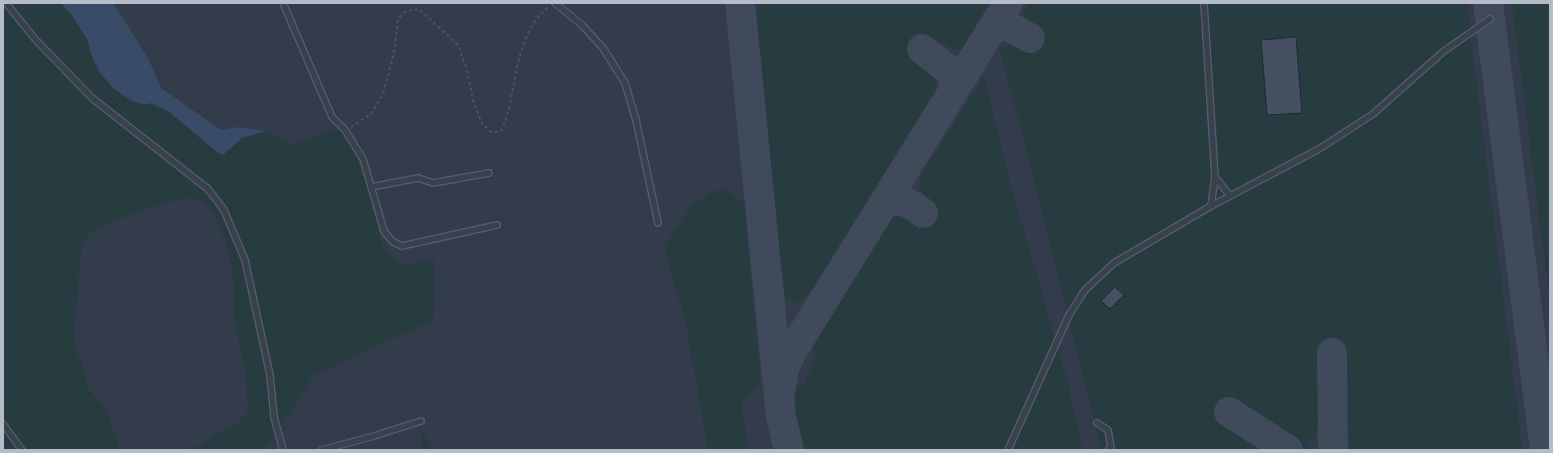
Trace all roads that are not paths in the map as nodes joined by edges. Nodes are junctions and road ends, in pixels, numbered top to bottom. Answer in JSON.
{"nodes":[{"id":1,"x":6,"y":3,"type":"edge"},
{"id":2,"x":283,"y":3,"type":"edge"},
{"id":3,"x":555,"y":3,"type":"edge"},
{"id":4,"x":1204,"y":3,"type":"edge"},
{"id":5,"x":1490,"y":19,"type":"dead end"},
{"id":6,"x":489,"y":173,"type":"dead end"},
{"id":7,"x":1215,"y":177,"type":"junction"},
{"id":8,"x":372,"y":187,"type":"junction"},
{"id":9,"x":1230,"y":196,"type":"junction"},
{"id":10,"x":1211,"y":206,"type":"junction"},
{"id":11,"x":658,"y":223,"type":"dead end"},
{"id":12,"x":497,"y":225,"type":"dead end"},
{"id":13,"x":421,"y":421,"type":"dead end"},
{"id":14,"x":1097,"y":423,"type":"dead end"},
{"id":15,"x":3,"y":424,"type":"edge"},
{"id":16,"x":22,"y":450,"type":"edge"},
{"id":17,"x":283,"y":450,"type":"edge"},
{"id":18,"x":322,"y":450,"type":"edge"},
{"id":19,"x":1008,"y":450,"type":"edge"},
{"id":20,"x":1108,"y":450,"type":"edge"}],
"edges":[{"from":1,"to":17,"type":"lane"},
{"from":2,"to":8,"type":"lane"},
{"from":3,"to":11,"type":"lane"},
{"from":4,"to":7,"type":"lane"},
{"from":5,"to":9,"type":"lane"},
{"from":6,"to":8,"type":"lane"},
{"from":7,"to":9,"type":"lane"},
{"from":7,"to":10,"type":"lane"},
{"from":8,"to":12,"type":"lane"},
{"from":9,"to":10,"type":"lane"},
{"from":10,"to":19,"type":"lane"},
{"from":13,"to":18,"type":"lane"},
{"from":14,"to":20,"type":"lane"},
{"from":15,"to":16,"type":"lane"}]}
